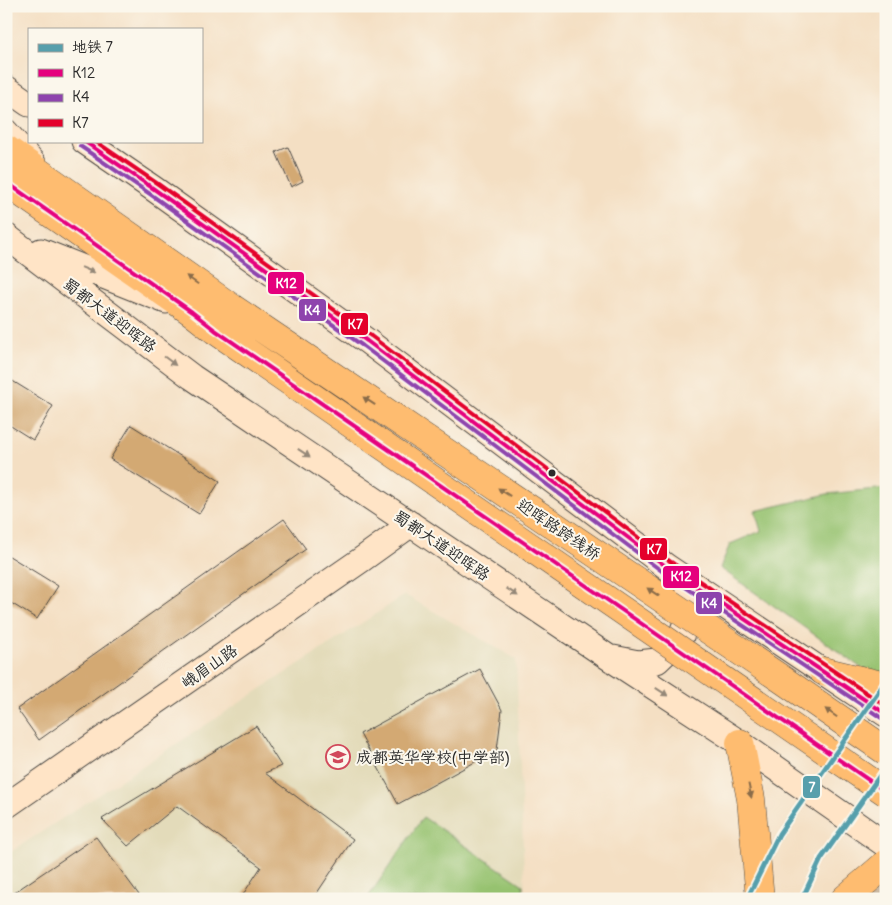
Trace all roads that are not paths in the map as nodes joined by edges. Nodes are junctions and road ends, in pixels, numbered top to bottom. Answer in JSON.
{"nodes":[{"id":1,"x":6,"y":88,"type":"edge"},
{"id":2,"x":28,"y":103,"type":"edge"},
{"id":3,"x":6,"y":132,"type":"edge"},
{"id":4,"x":85,"y":142,"type":"edge"},
{"id":5,"x":6,"y":149,"type":"edge"},
{"id":6,"x":43,"y":174,"type":"junction"},
{"id":7,"x":6,"y":182,"type":"edge"},
{"id":8,"x":8,"y":238,"type":"edge"},
{"id":9,"x":192,"y":312,"type":"junction"},
{"id":10,"x":411,"y":524,"type":"junction"},
{"id":11,"x":667,"y":567,"type":"junction"},
{"id":12,"x":608,"y":657,"type":"junction"},
{"id":13,"x":823,"y":672,"type":"junction"},
{"id":14,"x":886,"y":686,"type":"edge"},
{"id":15,"x":886,"y":714,"type":"edge"},
{"id":16,"x":740,"y":743,"type":"junction"},
{"id":17,"x":886,"y":751,"type":"edge"},
{"id":18,"x":886,"y":792,"type":"edge"},
{"id":19,"x":6,"y":806,"type":"edge"},
{"id":20,"x":886,"y":845,"type":"edge"},
{"id":21,"x":886,"y":864,"type":"edge"},
{"id":22,"x":760,"y":899,"type":"edge"},
{"id":23,"x":845,"y":899,"type":"edge"}],
"edges":[{"from":1,"to":2,"type":"main road"},
{"from":3,"to":6,"type":"main road"},
{"from":4,"to":11,"type":"main road"},
{"from":5,"to":6,"type":"main road"},
{"from":17,"to":6,"type":"main road","name":"迎晖路跨线桥","one_way":true,"bridge":true},
{"from":7,"to":9,"type":"main road"},
{"from":8,"to":9,"type":"main road","one_way":true},
{"from":8,"to":10,"type":"main road","name":"蜀都大道迎晖路","one_way":true},
{"from":9,"to":18,"type":"main road","name":"迎晖路跨线桥","bridge":true},
{"from":10,"to":12,"type":"main road","name":"蜀都大道迎晖路","one_way":true},
{"from":10,"to":19,"type":"main road","name":"峨眉山路"},
{"from":11,"to":12,"type":"main road"},
{"from":11,"to":13,"type":"main road"},
{"from":12,"to":16,"type":"main road","name":"蜀都大道迎晖路","one_way":true},
{"from":13,"to":14,"type":"main road"},
{"from":13,"to":15,"type":"main road"},
{"from":16,"to":20,"type":"main road","name":"蜀都大道迎晖路"},
{"from":16,"to":22,"type":"main road","one_way":true},
{"from":21,"to":23,"type":"main road"}]}
